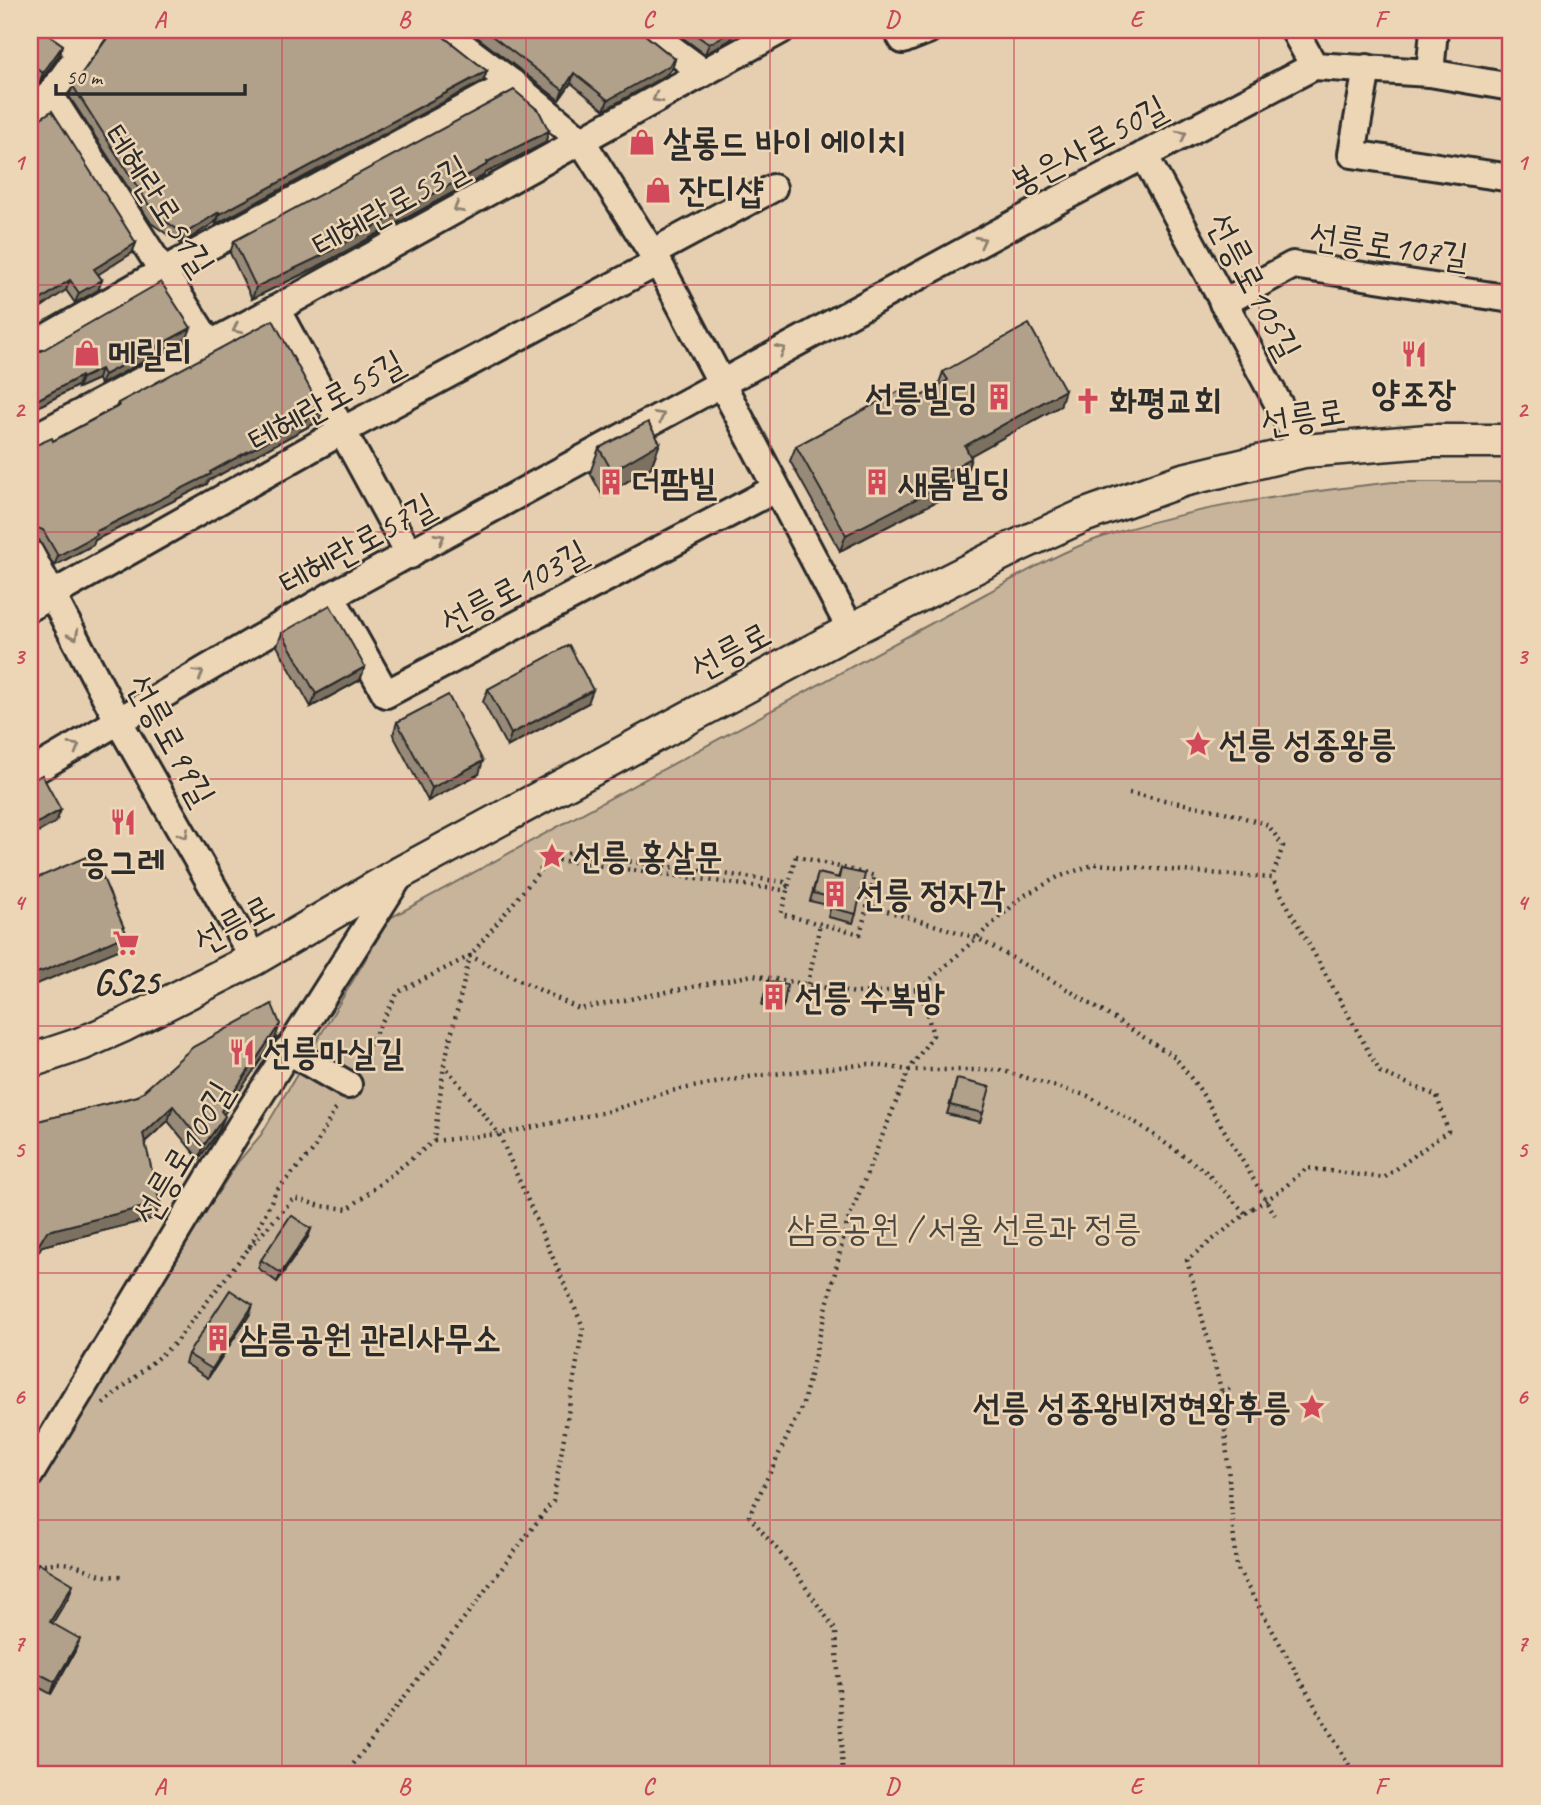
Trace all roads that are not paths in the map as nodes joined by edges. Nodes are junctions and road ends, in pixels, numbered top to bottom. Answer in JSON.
{"nodes":[{"id":1,"x":52,"y":30,"type":"edge"},
{"id":2,"x":97,"y":30,"type":"edge"},
{"id":3,"x":442,"y":30,"type":"edge"},
{"id":4,"x":646,"y":30,"type":"edge"},
{"id":5,"x":781,"y":30,"type":"edge"},
{"id":6,"x":897,"y":30,"type":"edge"},
{"id":7,"x":928,"y":30,"type":"edge"},
{"id":8,"x":1294,"y":30,"type":"edge"},
{"id":9,"x":1434,"y":30,"type":"edge"},
{"id":10,"x":80,"y":51,"type":"junction"},
{"id":11,"x":1314,"y":66,"type":"junction"},
{"id":12,"x":1367,"y":68,"type":"junction"},
{"id":13,"x":703,"y":72,"type":"junction"},
{"id":14,"x":1430,"y":73,"type":"junction"},
{"id":15,"x":512,"y":83,"type":"junction"},
{"id":16,"x":1511,"y":87,"type":"edge"},
{"id":17,"x":40,"y":103,"type":"edge"},
{"id":18,"x":581,"y":140,"type":"junction"},
{"id":19,"x":1144,"y":155,"type":"junction"},
{"id":20,"x":1511,"y":178,"type":"edge"},
{"id":21,"x":773,"y":188,"type":"dead end"},
{"id":22,"x":655,"y":258,"type":"junction"},
{"id":23,"x":163,"y":271,"type":"junction"},
{"id":24,"x":1511,"y":299,"type":"edge"},
{"id":25,"x":1223,"y":303,"type":"junction"},
{"id":26,"x":276,"y":309,"type":"junction"},
{"id":27,"x":209,"y":343,"type":"junction"},
{"id":28,"x":30,"y":347,"type":"edge"},
{"id":29,"x":721,"y":382,"type":"junction"},
{"id":30,"x":342,"y":431,"type":"junction"},
{"id":31,"x":30,"y":440,"type":"edge"},
{"id":32,"x":1511,"y":441,"type":"edge"},
{"id":33,"x":1304,"y":451,"type":"junction"},
{"id":34,"x":775,"y":489,"type":"junction"},
{"id":35,"x":30,"y":553,"type":"edge"},
{"id":36,"x":410,"y":555,"type":"junction"},
{"id":37,"x":331,"y":596,"type":"junction"},
{"id":38,"x":41,"y":600,"type":"edge"},
{"id":39,"x":851,"y":630,"type":"junction"},
{"id":40,"x":120,"y":722,"type":"junction"},
{"id":41,"x":30,"y":773,"type":"edge"},
{"id":42,"x":402,"y":872,"type":"junction"},
{"id":43,"x":254,"y":959,"type":"junction"},
{"id":44,"x":288,"y":1050,"type":"junction"},
{"id":45,"x":30,"y":1061,"type":"edge"},
{"id":46,"x":348,"y":1085,"type":"road end"},
{"id":47,"x":30,"y":1474,"type":"edge"}],
"edges":[{"from":1,"to":10,"type":"street"},
{"from":2,"to":10,"type":"street","name":"테헤란로51길"},
{"from":3,"to":15,"type":"street"},
{"from":4,"to":13,"type":"street"},
{"from":5,"to":13,"type":"street","name":"테헤란로53길"},
{"from":6,"to":7,"type":"street"},
{"from":8,"to":11,"type":"street"},
{"from":9,"to":14,"type":"street"},
{"from":10,"to":17,"type":"street","name":"테헤란로51길"},
{"from":11,"to":12,"type":"street","name":"봉은사로50길"},
{"from":19,"to":11,"type":"street","name":"봉은사로50길","one_way":true},
{"from":12,"to":14,"type":"street","name":"봉은사로50길"},
{"from":12,"to":20,"type":"street"},
{"from":13,"to":18,"type":"street","name":"테헤란로53길","one_way":true},
{"from":14,"to":16,"type":"street","name":"봉은사로50길"},
{"from":15,"to":18,"type":"street"},
{"from":15,"to":23,"type":"street"},
{"from":17,"to":23,"type":"street","name":"테헤란로51길"},
{"from":18,"to":22,"type":"street"},
{"from":18,"to":26,"type":"street","name":"테헤란로53길","one_way":true},
{"from":19,"to":25,"type":"street","name":"선릉로105길"},
{"from":29,"to":19,"type":"street","name":"봉은사로50길","one_way":true},
{"from":21,"to":22,"type":"street"},
{"from":22,"to":29,"type":"street"},
{"from":22,"to":30,"type":"street","name":"테헤란로55길"},
{"from":23,"to":27,"type":"street","name":"테헤란로51길"},
{"from":23,"to":28,"type":"street"},
{"from":24,"to":25,"type":"street","name":"선릉로107길"},
{"from":25,"to":33,"type":"street","name":"선릉로105길"},
{"from":26,"to":27,"type":"street","name":"테헤란로53길","one_way":true},
{"from":26,"to":30,"type":"street"},
{"from":27,"to":31,"type":"street","name":"테헤란로53길"},
{"from":29,"to":34,"type":"street"},
{"from":36,"to":29,"type":"street","name":"테헤란로57길","one_way":true},
{"from":30,"to":36,"type":"street"},
{"from":30,"to":38,"type":"street","name":"테헤란로55길"},
{"from":32,"to":33,"type":"main road","name":"선릉로"},
{"from":33,"to":39,"type":"main road","name":"선릉로"},
{"from":34,"to":37,"type":"street","name":"선릉로103길"},
{"from":34,"to":39,"type":"street"},
{"from":35,"to":38,"type":"street","name":"선릉로99길"},
{"from":36,"to":37,"type":"street","name":"테헤란로57길"},
{"from":40,"to":37,"type":"street","name":"테헤란로57길","one_way":true},
{"from":38,"to":40,"type":"street","name":"선릉로99길","one_way":true},
{"from":39,"to":42,"type":"main road","name":"선릉로"},
{"from":41,"to":40,"type":"street","name":"테헤란로57길","one_way":true},
{"from":40,"to":43,"type":"street","name":"선릉로99길","one_way":true},
{"from":42,"to":43,"type":"main road","name":"선릉로"},
{"from":42,"to":44,"type":"street","name":"선릉로100길"},
{"from":43,"to":45,"type":"main road","name":"선릉로"},
{"from":44,"to":46,"type":"street"},
{"from":44,"to":47,"type":"street","name":"선릉로100길"}]}
